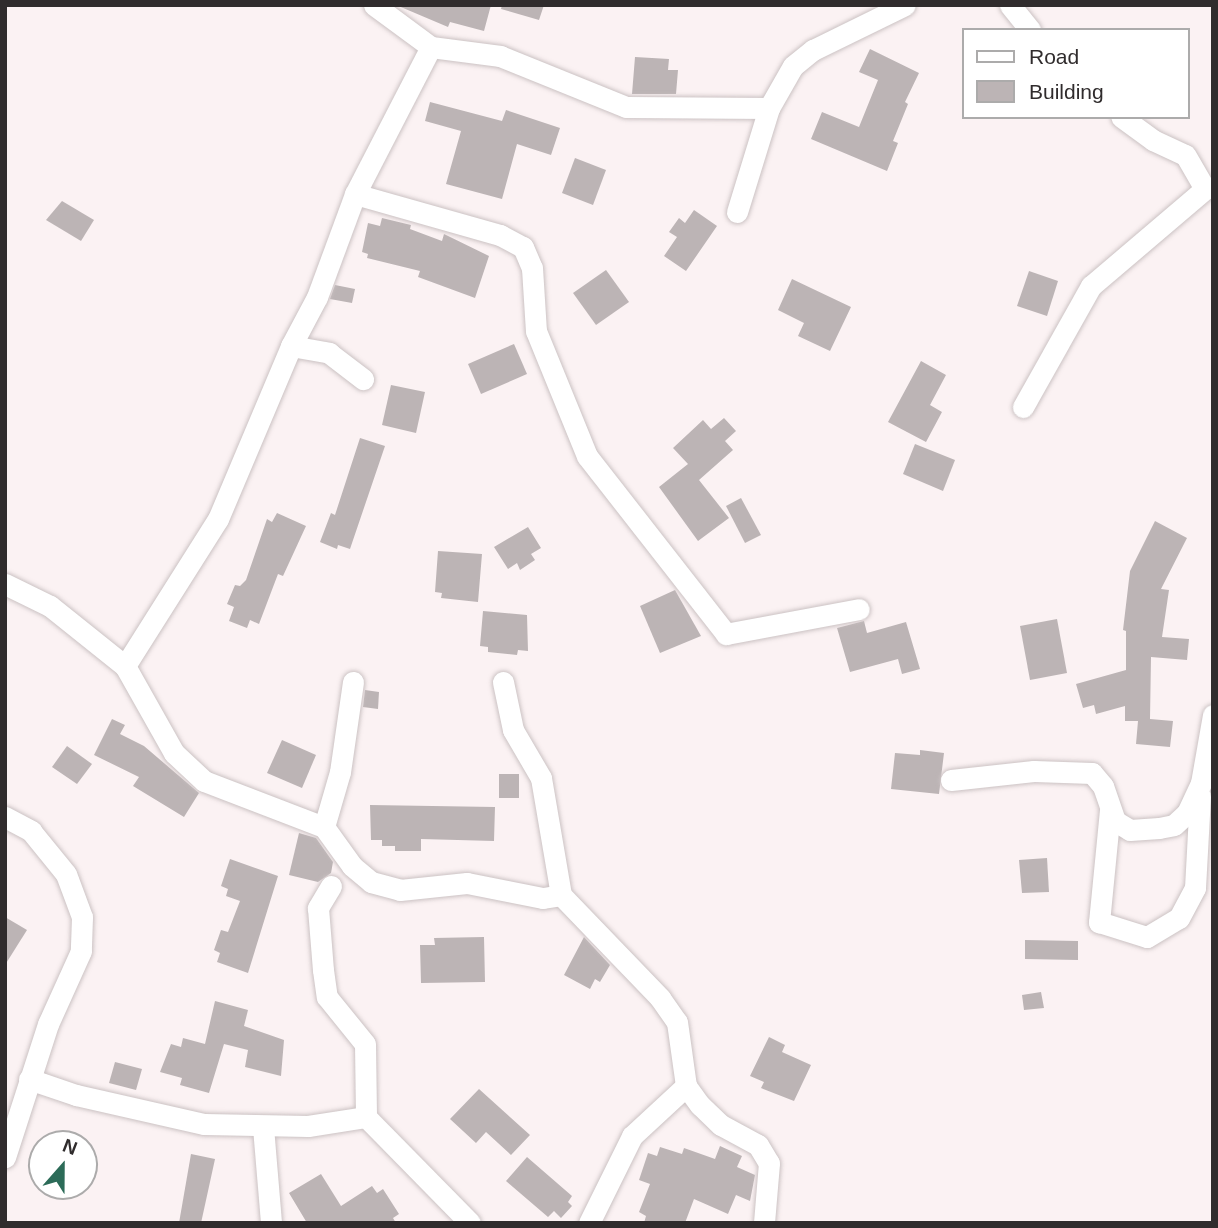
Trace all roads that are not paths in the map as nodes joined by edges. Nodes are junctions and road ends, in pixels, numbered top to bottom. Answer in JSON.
{"nodes":[{"id":1,"x":373,"y":5,"type":"edge"},
{"id":2,"x":905,"y":5,"type":"edge"},
{"id":3,"x":1010,"y":5,"type":"edge"},
{"id":4,"x":1028,"y":28,"type":"edge"},
{"id":5,"x":431,"y":47,"type":"junction"},
{"id":6,"x":769,"y":108,"type":"junction"},
{"id":7,"x":1124,"y":119,"type":"edge"},
{"id":8,"x":1209,"y":190,"type":"edge"},
{"id":9,"x":355,"y":194,"type":"junction"},
{"id":10,"x":737,"y":212,"type":"dead end"},
{"id":11,"x":291,"y":346,"type":"junction"},
{"id":12,"x":363,"y":379,"type":"dead end"},
{"id":13,"x":1023,"y":407,"type":"dead end"},
{"id":14,"x":5,"y":584,"type":"edge"},
{"id":15,"x":859,"y":609,"type":"dead end"},
{"id":16,"x":125,"y":666,"type":"junction"},
{"id":17,"x":353,"y":682,"type":"dead end"},
{"id":18,"x":503,"y":682,"type":"dead end"},
{"id":19,"x":1213,"y":715,"type":"edge"},
{"id":20,"x":951,"y":780,"type":"dead end"},
{"id":21,"x":1201,"y":783,"type":"junction"},
{"id":22,"x":1110,"y":810,"type":"junction"},
{"id":23,"x":5,"y":817,"type":"edge"},
{"id":24,"x":324,"y":827,"type":"junction"},
{"id":25,"x":331,"y":886,"type":"dead end"},
{"id":26,"x":561,"y":895,"type":"junction"},
{"id":27,"x":29,"y":1079,"type":"junction"},
{"id":28,"x":686,"y":1086,"type":"junction"},
{"id":29,"x":366,"y":1117,"type":"junction"},
{"id":30,"x":263,"y":1127,"type":"junction"},
{"id":31,"x":5,"y":1157,"type":"edge"},
{"id":32,"x":271,"y":1223,"type":"edge"},
{"id":33,"x":470,"y":1223,"type":"edge"},
{"id":34,"x":589,"y":1223,"type":"edge"},
{"id":35,"x":764,"y":1223,"type":"edge"}],
"edges":[{"from":1,"to":5,"type":"street"},
{"from":2,"to":6,"type":"street"},
{"from":3,"to":4,"type":"street"},
{"from":5,"to":6,"type":"street"},
{"from":5,"to":9,"type":"street"},
{"from":6,"to":10,"type":"street"},
{"from":7,"to":8,"type":"street"},
{"from":8,"to":13,"type":"street"},
{"from":9,"to":11,"type":"street"},
{"from":9,"to":15,"type":"street"},
{"from":11,"to":12,"type":"street"},
{"from":11,"to":16,"type":"street"},
{"from":14,"to":16,"type":"street"},
{"from":16,"to":24,"type":"street"},
{"from":17,"to":24,"type":"street"},
{"from":18,"to":26,"type":"street"},
{"from":19,"to":21,"type":"street"},
{"from":20,"to":22,"type":"street"},
{"from":21,"to":22,"type":"street"},
{"from":21,"to":22,"type":"street"},
{"from":23,"to":27,"type":"street"},
{"from":24,"to":26,"type":"street"},
{"from":25,"to":29,"type":"street"},
{"from":26,"to":28,"type":"street"},
{"from":27,"to":30,"type":"street"},
{"from":27,"to":31,"type":"street"},
{"from":28,"to":34,"type":"street"},
{"from":28,"to":35,"type":"street"},
{"from":29,"to":30,"type":"street"},
{"from":29,"to":33,"type":"street"},
{"from":30,"to":32,"type":"street"}]}
